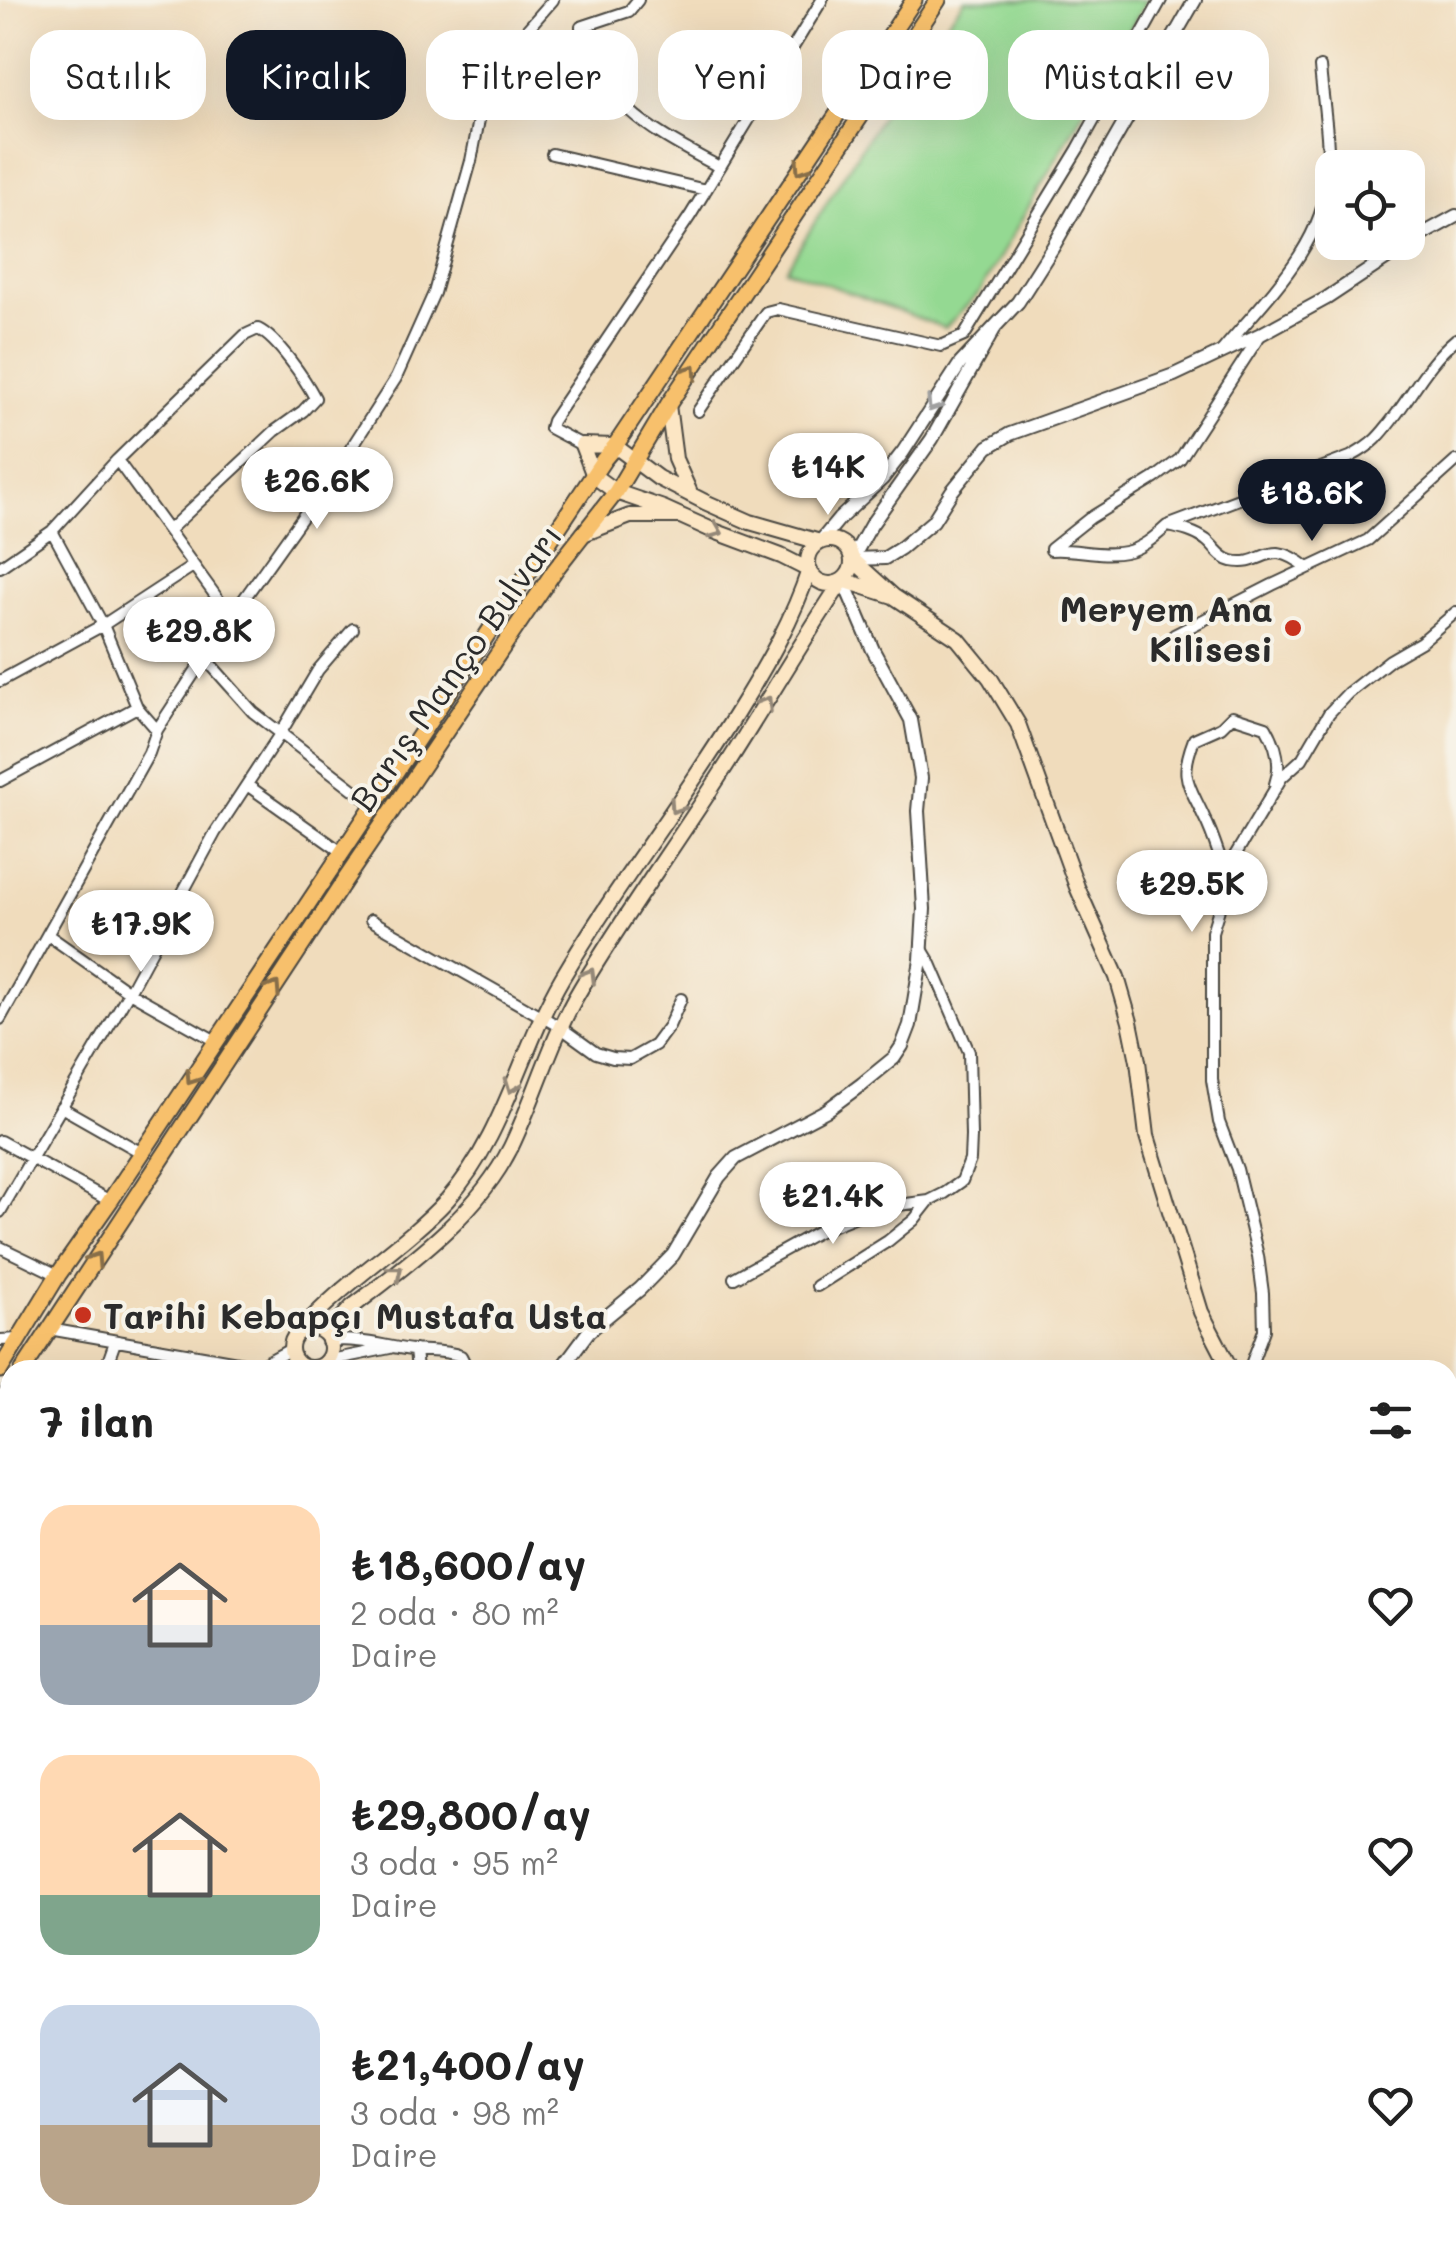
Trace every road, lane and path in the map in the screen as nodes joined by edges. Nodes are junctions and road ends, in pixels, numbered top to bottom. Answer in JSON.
{"nodes":[{"id":1,"x":553,"y":0,"type":"edge"},
{"id":2,"x":638,"y":0,"type":"edge"},
{"id":3,"x":822,"y":0,"type":"edge"},
{"id":4,"x":914,"y":0,"type":"edge"},
{"id":5,"x":938,"y":0,"type":"edge"},
{"id":6,"x":1162,"y":0,"type":"edge"},
{"id":7,"x":1195,"y":0,"type":"edge"},
{"id":8,"x":1320,"y":67,"type":"dead end"},
{"id":9,"x":552,"y":154,"type":"dead end"},
{"id":10,"x":719,"y":167,"type":"junction"},
{"id":11,"x":706,"y":190,"type":"junction"},
{"id":12,"x":1456,"y":216,"type":"edge"},
{"id":13,"x":977,"y":318,"type":"junction"},
{"id":14,"x":994,"y":329,"type":"junction"},
{"id":15,"x":1261,"y":334,"type":"junction"},
{"id":16,"x":1456,"y":339,"type":"edge"},
{"id":17,"x":1219,"y":354,"type":"junction"},
{"id":18,"x":668,"y":405,"type":"junction"},
{"id":19,"x":698,"y":411,"type":"dead end"},
{"id":20,"x":582,"y":445,"type":"junction"},
{"id":21,"x":615,"y":446,"type":"junction"},
{"id":22,"x":117,"y":460,"type":"junction"},
{"id":23,"x":636,"y":460,"type":"junction"},
{"id":24,"x":1456,"y":460,"type":"edge"},
{"id":25,"x":594,"y":476,"type":"junction"},
{"id":26,"x":616,"y":492,"type":"junction"},
{"id":27,"x":692,"y":496,"type":"junction"},
{"id":28,"x":682,"y":516,"type":"junction"},
{"id":29,"x":1167,"y":526,"type":"junction"},
{"id":30,"x":169,"y":530,"type":"junction"},
{"id":31,"x":52,"y":531,"type":"junction"},
{"id":32,"x":583,"y":534,"type":"junction"},
{"id":33,"x":820,"y":542,"type":"junction"},
{"id":34,"x":852,"y":559,"type":"junction"},
{"id":35,"x":193,"y":566,"type":"junction"},
{"id":36,"x":0,"y":568,"type":"edge"},
{"id":37,"x":1308,"y":568,"type":"junction"},
{"id":38,"x":809,"y":570,"type":"junction"},
{"id":39,"x":844,"y":580,"type":"junction"},
{"id":40,"x":893,"y":596,"type":"junction"},
{"id":41,"x":144,"y":600,"type":"junction"},
{"id":42,"x":1456,"y":612,"type":"edge"},
{"id":43,"x":231,"y":617,"type":"junction"},
{"id":44,"x":103,"y":625,"type":"junction"},
{"id":45,"x":353,"y":629,"type":"dead end"},
{"id":46,"x":1174,"y":636,"type":"dead end"},
{"id":47,"x":205,"y":658,"type":"junction"},
{"id":48,"x":0,"y":681,"type":"edge"},
{"id":49,"x":137,"y":707,"type":"junction"},
{"id":50,"x":157,"y":730,"type":"junction"},
{"id":51,"x":280,"y":734,"type":"junction"},
{"id":52,"x":0,"y":764,"type":"edge"},
{"id":53,"x":2,"y":779,"type":"edge"},
{"id":54,"x":247,"y":785,"type":"junction"},
{"id":55,"x":1272,"y":795,"type":"junction"},
{"id":56,"x":374,"y":806,"type":"junction"},
{"id":57,"x":343,"y":853,"type":"junction"},
{"id":58,"x":1225,"y":872,"type":"junction"},
{"id":59,"x":371,"y":920,"type":"dead end"},
{"id":60,"x":48,"y":935,"type":"junction"},
{"id":61,"x":922,"y":948,"type":"junction"},
{"id":62,"x":129,"y":992,"type":"junction"},
{"id":63,"x":681,"y":1000,"type":"dead end"},
{"id":64,"x":541,"y":1018,"type":"junction"},
{"id":65,"x":0,"y":1019,"type":"edge"},
{"id":66,"x":560,"y":1027,"type":"junction"},
{"id":67,"x":216,"y":1042,"type":"junction"},
{"id":68,"x":61,"y":1107,"type":"junction"},
{"id":69,"x":0,"y":1141,"type":"edge"},
{"id":70,"x":142,"y":1153,"type":"junction"},
{"id":71,"x":32,"y":1159,"type":"junction"},
{"id":72,"x":110,"y":1201,"type":"junction"},
{"id":73,"x":928,"y":1201,"type":"junction"},
{"id":74,"x":0,"y":1212,"type":"edge"},
{"id":75,"x":0,"y":1248,"type":"edge"},
{"id":76,"x":58,"y":1276,"type":"junction"},
{"id":77,"x":734,"y":1278,"type":"dead end"},
{"id":78,"x":817,"y":1286,"type":"dead end"},
{"id":79,"x":50,"y":1329,"type":"junction"},
{"id":80,"x":300,"y":1331,"type":"junction"},
{"id":81,"x":20,"y":1338,"type":"junction"},
{"id":82,"x":0,"y":1340,"type":"edge"},
{"id":83,"x":329,"y":1341,"type":"junction"},
{"id":84,"x":115,"y":1342,"type":"junction"},
{"id":85,"x":396,"y":1347,"type":"junction"},
{"id":86,"x":415,"y":1350,"type":"junction"},
{"id":87,"x":291,"y":1358,"type":"edge"},
{"id":88,"x":6,"y":1360,"type":"edge"},
{"id":89,"x":30,"y":1360,"type":"edge"},
{"id":90,"x":109,"y":1360,"type":"edge"},
{"id":91,"x":215,"y":1360,"type":"edge"},
{"id":92,"x":325,"y":1360,"type":"edge"},
{"id":93,"x":343,"y":1360,"type":"edge"},
{"id":94,"x":416,"y":1360,"type":"edge"},
{"id":95,"x":463,"y":1360,"type":"edge"},
{"id":96,"x":568,"y":1360,"type":"edge"},
{"id":97,"x":1226,"y":1360,"type":"edge"},
{"id":98,"x":1253,"y":1360,"type":"edge"}],
"edges":[{"from":1,"to":43,"type":"street"},
{"from":2,"to":10,"type":"street"},
{"from":3,"to":10,"type":"street"},
{"from":4,"to":21,"type":"main road","name":"Barış Manço Bulvarı","one_way":true},
{"from":18,"to":5,"type":"main road","name":"Barış Manço Bulvarı","one_way":true},
{"from":6,"to":13,"type":"street"},
{"from":7,"to":14,"type":"street"},
{"from":8,"to":17,"type":"street"},
{"from":9,"to":11,"type":"street"},
{"from":10,"to":11,"type":"street"},
{"from":11,"to":20,"type":"street"},
{"from":12,"to":15,"type":"street"},
{"from":13,"to":14,"type":"street"},
{"from":13,"to":19,"type":"street"},
{"from":14,"to":33,"type":"street","one_way":true},
{"from":14,"to":34,"type":"street"},
{"from":15,"to":17,"type":"street"},
{"from":15,"to":29,"type":"street"},
{"from":16,"to":29,"type":"street"},
{"from":17,"to":34,"type":"street"},
{"from":18,"to":23,"type":"main road","name":"Barış Manço Bulvarı"},
{"from":18,"to":27,"type":"main road"},
{"from":20,"to":21,"type":"main road"},
{"from":20,"to":25,"type":"main road"},
{"from":21,"to":23,"type":"main road"},
{"from":21,"to":25,"type":"main road","name":"Barış Manço Bulvarı"},
{"from":22,"to":30,"type":"street"},
{"from":22,"to":30,"type":"street"},
{"from":22,"to":31,"type":"street"},
{"from":23,"to":26,"type":"main road","name":"Barış Manço Bulvarı"},
{"from":23,"to":27,"type":"main road"},
{"from":24,"to":37,"type":"street"},
{"from":25,"to":26,"type":"main road"},
{"from":25,"to":56,"type":"main road","name":"Barış Manço Bulvarı"},
{"from":26,"to":28,"type":"main road"},
{"from":26,"to":32,"type":"main road","name":"Barış Manço Bulvarı"},
{"from":27,"to":33,"type":"main road"},
{"from":28,"to":32,"type":"main road"},
{"from":28,"to":38,"type":"main road","one_way":true},
{"from":29,"to":37,"type":"street"},
{"from":30,"to":35,"type":"street"},
{"from":31,"to":36,"type":"street"},
{"from":31,"to":44,"type":"street"},
{"from":79,"to":32,"type":"main road","name":"Barış Manço Bulvarı","one_way":true},
{"from":33,"to":34,"type":"main road"},
{"from":33,"to":38,"type":"main road"},
{"from":34,"to":39,"type":"main road"},
{"from":34,"to":40,"type":"main road"},
{"from":35,"to":41,"type":"street"},
{"from":35,"to":43,"type":"street"},
{"from":37,"to":46,"type":"street"},
{"from":38,"to":39,"type":"main road"},
{"from":38,"to":64,"type":"main road","one_way":true},
{"from":39,"to":40,"type":"main road"},
{"from":39,"to":61,"type":"street"},
{"from":66,"to":39,"type":"main road","one_way":true},
{"from":40,"to":97,"type":"main road"},
{"from":41,"to":44,"type":"street"},
{"from":41,"to":47,"type":"street"},
{"from":42,"to":55,"type":"street"},
{"from":43,"to":47,"type":"street"},
{"from":44,"to":48,"type":"street"},
{"from":44,"to":49,"type":"street"},
{"from":45,"to":51,"type":"street"},
{"from":47,"to":50,"type":"street"},
{"from":47,"to":51,"type":"street"},
{"from":49,"to":50,"type":"street"},
{"from":49,"to":53,"type":"street"},
{"from":50,"to":60,"type":"street"},
{"from":51,"to":54,"type":"street"},
{"from":51,"to":56,"type":"street"},
{"from":52,"to":53,"type":"street"},
{"from":54,"to":57,"type":"street"},
{"from":54,"to":62,"type":"street"},
{"from":55,"to":58,"type":"street"},
{"from":55,"to":58,"type":"street"},
{"from":56,"to":57,"type":"main road","name":"Barış Manço Bulvarı"},
{"from":57,"to":67,"type":"main road","name":"Barış Manço Bulvarı"},
{"from":58,"to":98,"type":"street"},
{"from":59,"to":64,"type":"street"},
{"from":60,"to":62,"type":"street"},
{"from":60,"to":65,"type":"street"},
{"from":61,"to":73,"type":"street"},
{"from":61,"to":96,"type":"street"},
{"from":62,"to":67,"type":"street"},
{"from":62,"to":68,"type":"street"},
{"from":63,"to":66,"type":"street"},
{"from":64,"to":66,"type":"street"},
{"from":64,"to":80,"type":"main road","one_way":true},
{"from":83,"to":66,"type":"main road","one_way":true},
{"from":67,"to":70,"type":"main road","name":"Barış Manço Bulvarı","one_way":true},
{"from":68,"to":70,"type":"street"},
{"from":68,"to":71,"type":"street"},
{"from":69,"to":71,"type":"street"},
{"from":70,"to":72,"type":"main road","name":"Barış Manço Bulvarı"},
{"from":71,"to":72,"type":"street"},
{"from":71,"to":74,"type":"street"},
{"from":72,"to":76,"type":"main road","name":"Barış Manço Bulvarı"},
{"from":73,"to":77,"type":"street"},
{"from":73,"to":78,"type":"street"},
{"from":75,"to":76,"type":"street"},
{"from":76,"to":81,"type":"main road","name":"Barış Manço Bulvarı"},
{"from":79,"to":84,"type":"street"},
{"from":79,"to":89,"type":"main road","name":"Barış Manço Bulvarı"},
{"from":80,"to":83,"type":"main road"},
{"from":80,"to":87,"type":"main road"},
{"from":81,"to":82,"type":"street"},
{"from":81,"to":88,"type":"main road","name":"Barış Manço Bulvarı"},
{"from":83,"to":85,"type":"street"},
{"from":83,"to":92,"type":"main road"},
{"from":84,"to":90,"type":"street"},
{"from":84,"to":91,"type":"street"},
{"from":85,"to":86,"type":"street"},
{"from":85,"to":93,"type":"street"},
{"from":86,"to":94,"type":"street"},
{"from":86,"to":95,"type":"street"}]}
